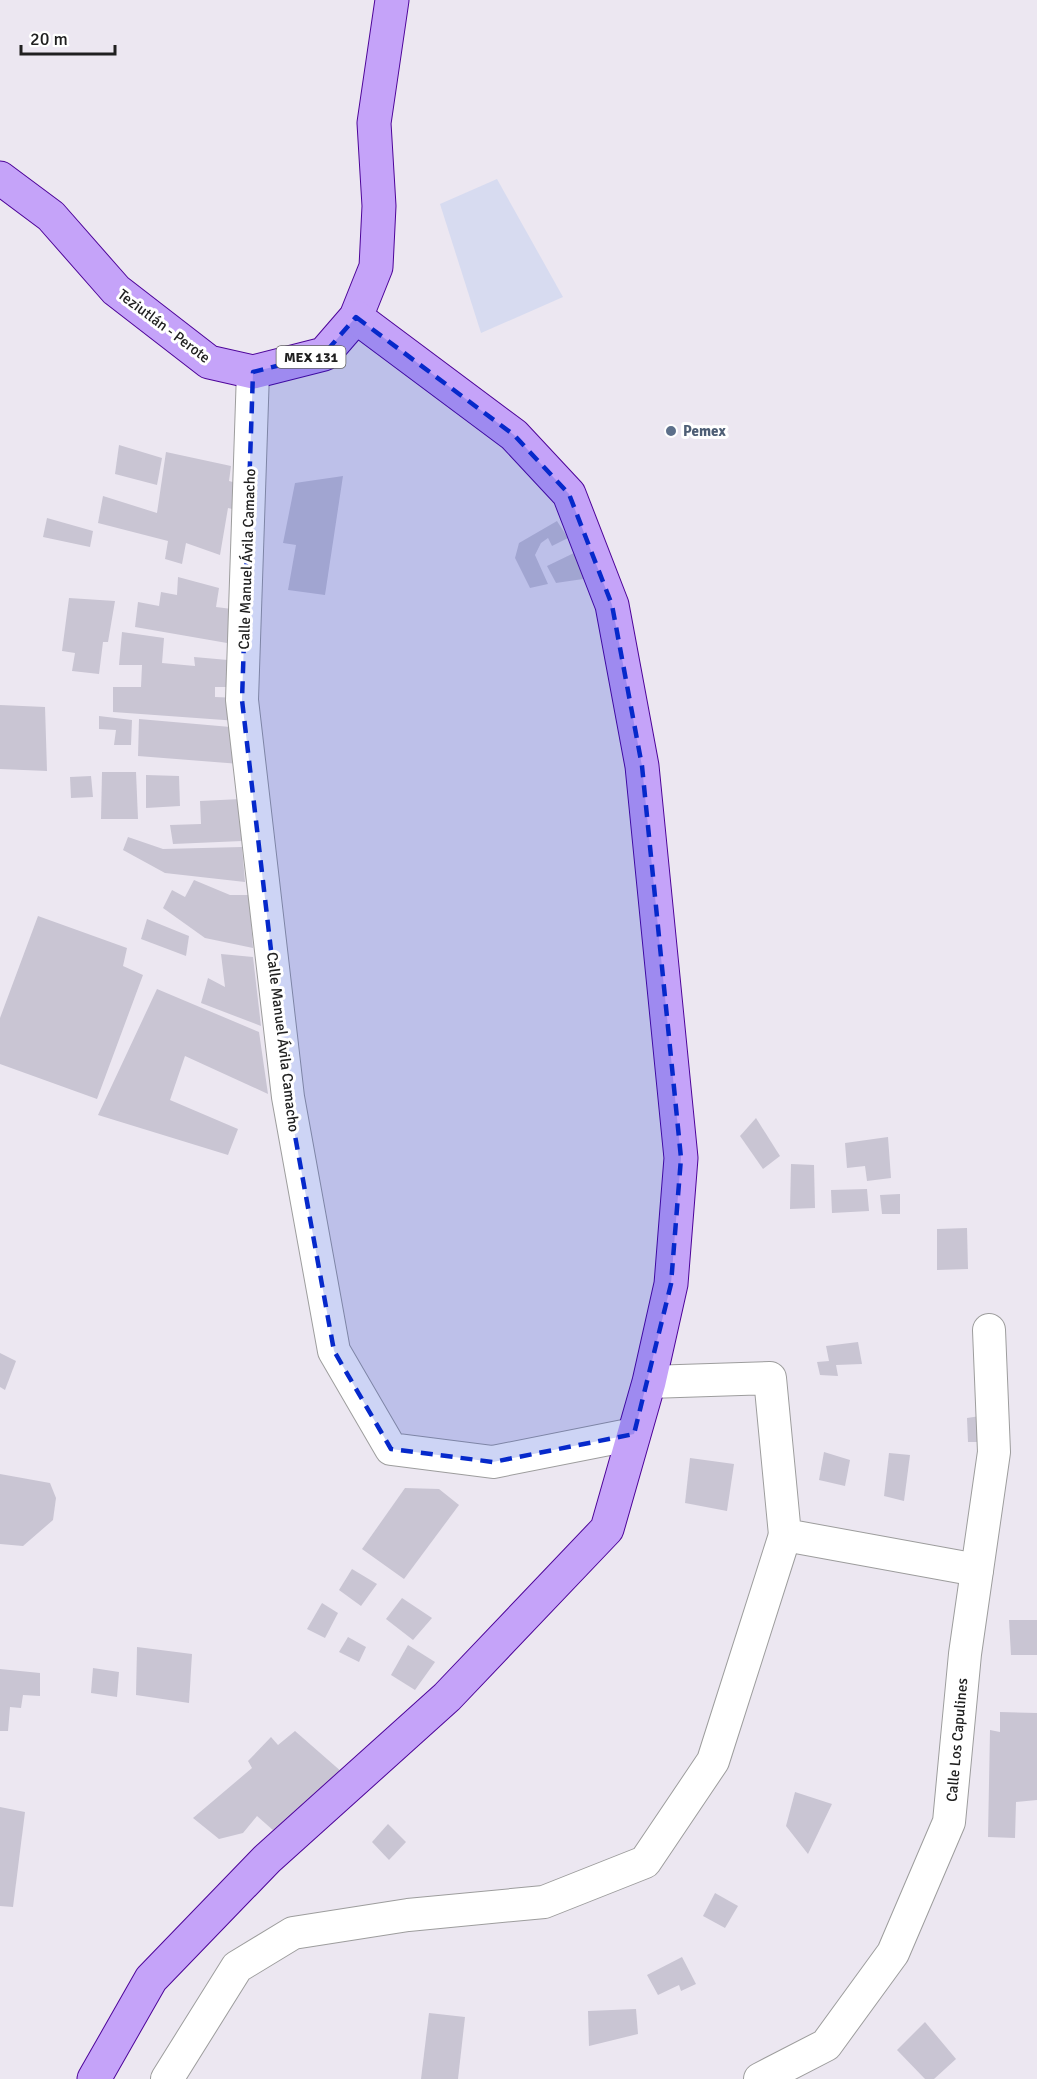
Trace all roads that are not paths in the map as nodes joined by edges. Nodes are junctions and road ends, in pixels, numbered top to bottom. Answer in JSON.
{"nodes":[{"id":1,"x":392,"y":0,"type":"edge"},
{"id":2,"x":0,"y":178,"type":"edge"},
{"id":3,"x":356,"y":317,"type":"junction"},
{"id":4,"x":253,"y":372,"type":"junction"},
{"id":5,"x":989,"y":1330,"type":"dead end"},
{"id":6,"x":649,"y":1382,"type":"junction"},
{"id":7,"x":634,"y":1434,"type":"junction"},
{"id":8,"x":785,"y":1535,"type":"junction"},
{"id":9,"x":977,"y":1570,"type":"junction"},
{"id":10,"x":94,"y":2079,"type":"edge"},
{"id":11,"x":167,"y":2079,"type":"edge"},
{"id":12,"x":760,"y":2079,"type":"edge"}],
"edges":[{"from":1,"to":3,"type":"main road","name":"Teziutlán - Perote","number":"MEX 131"},
{"from":2,"to":4,"type":"main road","name":"Teziutlán - Perote","number":"MEX 131"},
{"from":3,"to":4,"type":"main road","name":"Teziutlán - Perote","number":"MEX 131"},
{"from":3,"to":6,"type":"main road"},
{"from":4,"to":7,"type":"street","name":"Calle Manuel Ávila Camacho"},
{"from":5,"to":9,"type":"street","name":"Calle Los Capulines"},
{"from":6,"to":7,"type":"main road"},
{"from":6,"to":8,"type":"street"},
{"from":7,"to":10,"type":"main road"},
{"from":8,"to":9,"type":"street"},
{"from":8,"to":11,"type":"street"},
{"from":9,"to":12,"type":"street","name":"Calle Los Capulines"}]}
